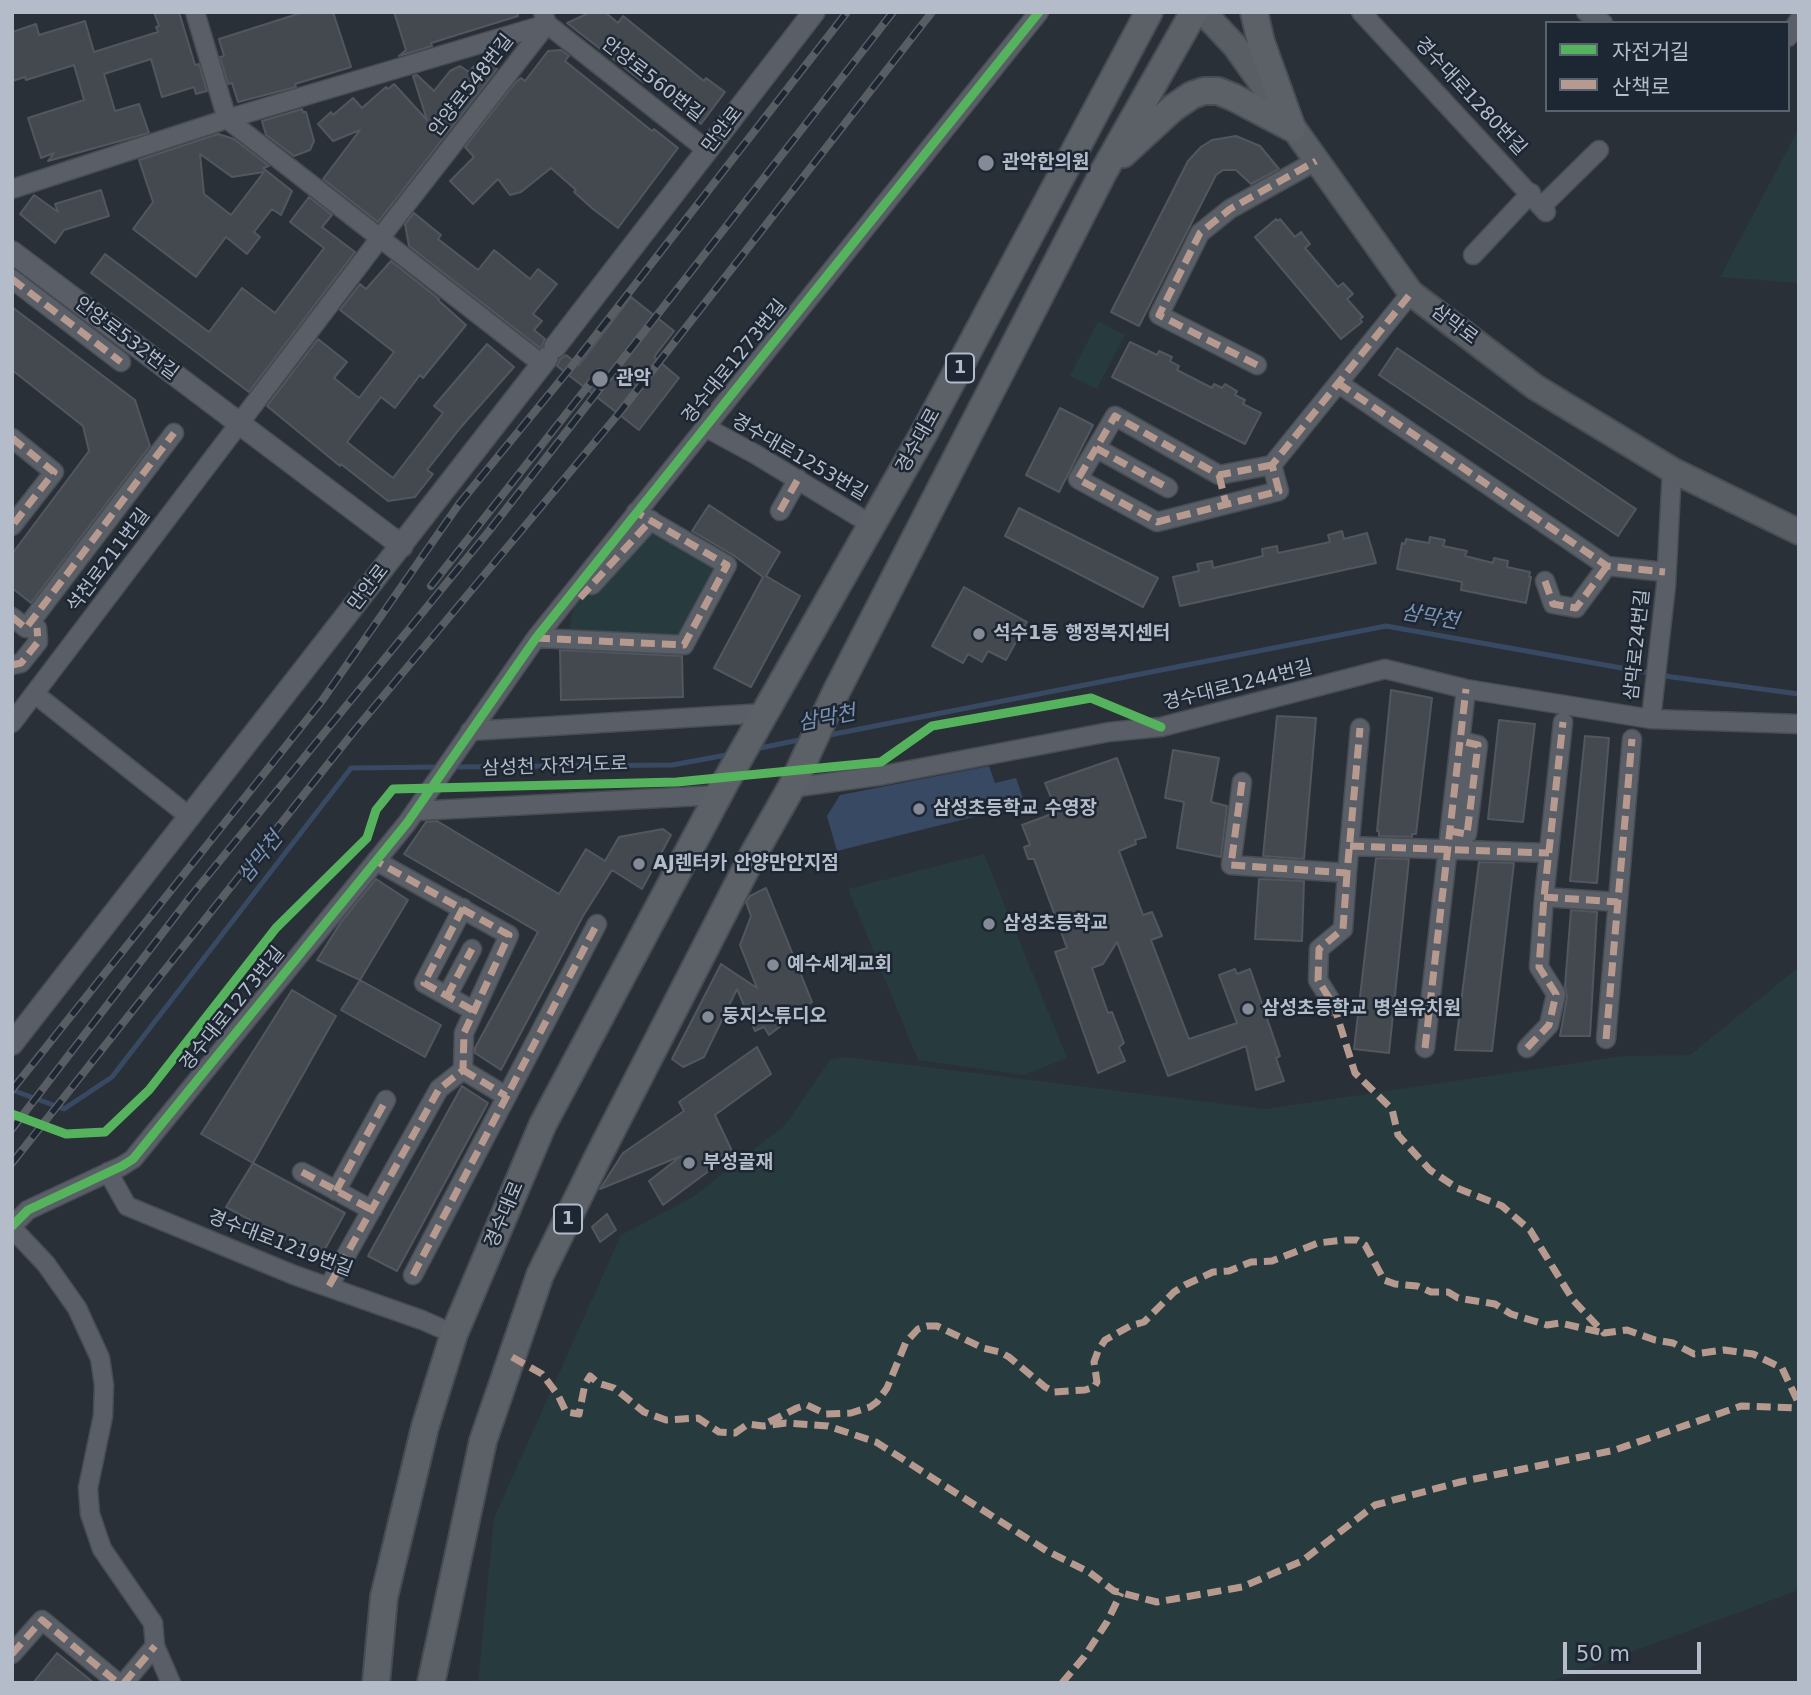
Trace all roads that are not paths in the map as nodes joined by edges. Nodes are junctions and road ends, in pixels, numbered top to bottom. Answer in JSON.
{"nodes":[{"id":1,"x":195,"y":12,"type":"edge"},
{"id":2,"x":814,"y":12,"type":"edge"},
{"id":3,"x":1039,"y":12,"type":"edge"},
{"id":4,"x":1194,"y":12,"type":"edge"},
{"id":5,"x":1203,"y":12,"type":"edge"},
{"id":6,"x":1254,"y":12,"type":"edge"},
{"id":7,"x":1362,"y":12,"type":"edge"},
{"id":8,"x":1143,"y":15,"type":"edge"},
{"id":9,"x":545,"y":18,"type":"edge"},
{"id":10,"x":227,"y":119,"type":"junction"},
{"id":11,"x":1292,"y":128,"type":"junction"},
{"id":12,"x":707,"y":150,"type":"junction"},
{"id":13,"x":1600,"y":150,"type":"dead end"},
{"id":14,"x":1316,"y":161,"type":"junction"},
{"id":15,"x":1104,"y":171,"type":"junction"},
{"id":16,"x":12,"y":190,"type":"edge"},
{"id":17,"x":1540,"y":204,"type":"junction"},
{"id":18,"x":380,"y":239,"type":"junction"},
{"id":19,"x":12,"y":253,"type":"edge"},
{"id":20,"x":1473,"y":255,"type":"dead end"},
{"id":21,"x":12,"y":279,"type":"edge"},
{"id":22,"x":1411,"y":293,"type":"junction"},
{"id":23,"x":548,"y":356,"type":"junction"},
{"id":24,"x":121,"y":362,"type":"dead end"},
{"id":25,"x":1257,"y":365,"type":"dead end"},
{"id":26,"x":1338,"y":383,"type":"junction"},
{"id":27,"x":239,"y":425,"type":"junction"},
{"id":28,"x":705,"y":427,"type":"junction"},
{"id":29,"x":174,"y":433,"type":"dead end"},
{"id":30,"x":12,"y":438,"type":"edge"},
{"id":31,"x":1096,"y":448,"type":"junction"},
{"id":32,"x":1272,"y":465,"type":"junction"},
{"id":33,"x":1672,"y":470,"type":"junction"},
{"id":34,"x":1219,"y":475,"type":"junction"},
{"id":35,"x":798,"y":479,"type":"junction"},
{"id":36,"x":1168,"y":488,"type":"dead end"},
{"id":37,"x":1226,"y":504,"type":"junction"},
{"id":38,"x":780,"y":510,"type":"dead end"},
{"id":39,"x":643,"y":516,"type":"junction"},
{"id":40,"x":872,"y":525,"type":"junction"},
{"id":41,"x":12,"y":526,"type":"edge"},
{"id":42,"x":1799,"y":531,"type":"edge"},
{"id":43,"x":402,"y":546,"type":"junction"},
{"id":44,"x":1607,"y":566,"type":"junction"},
{"id":45,"x":1665,"y":572,"type":"junction"},
{"id":46,"x":1545,"y":581,"type":"dead end"},
{"id":47,"x":574,"y":606,"type":"dead end"},
{"id":48,"x":12,"y":617,"type":"edge"},
{"id":49,"x":37,"y":628,"type":"dead end"},
{"id":50,"x":536,"y":638,"type":"junction"},
{"id":51,"x":12,"y":665,"type":"edge"},
{"id":52,"x":1466,"y":688,"type":"junction"},
{"id":53,"x":35,"y":694,"type":"junction"},
{"id":54,"x":764,"y":716,"type":"junction"},
{"id":55,"x":1651,"y":719,"type":"junction"},
{"id":56,"x":1563,"y":722,"type":"dead end"},
{"id":57,"x":12,"y":723,"type":"edge"},
{"id":58,"x":1799,"y":724,"type":"edge"},
{"id":59,"x":1360,"y":728,"type":"dead end"},
{"id":60,"x":467,"y":735,"type":"junction"},
{"id":61,"x":1632,"y":739,"type":"dead end"},
{"id":62,"x":1242,"y":782,"type":"dead end"},
{"id":63,"x":722,"y":788,"type":"junction"},
{"id":64,"x":791,"y":788,"type":"junction"},
{"id":65,"x":418,"y":808,"type":"junction"},
{"id":66,"x":190,"y":817,"type":"junction"},
{"id":67,"x":1350,"y":846,"type":"junction"},
{"id":68,"x":1448,"y":850,"type":"junction"},
{"id":69,"x":1549,"y":853,"type":"junction"},
{"id":70,"x":376,"y":861,"type":"junction"},
{"id":71,"x":1348,"y":873,"type":"junction"},
{"id":72,"x":1544,"y":897,"type":"junction"},
{"id":73,"x":1618,"y":902,"type":"junction"},
{"id":74,"x":463,"y":908,"type":"junction"},
{"id":75,"x":597,"y":923,"type":"dead end"},
{"id":76,"x":472,"y":949,"type":"dead end"},
{"id":77,"x":447,"y":996,"type":"junction"},
{"id":78,"x":1334,"y":1006,"type":"dead end"},
{"id":79,"x":474,"y":1011,"type":"junction"},
{"id":80,"x":1606,"y":1039,"type":"dead end"},
{"id":81,"x":12,"y":1044,"type":"edge"},
{"id":82,"x":1425,"y":1048,"type":"dead end"},
{"id":83,"x":1527,"y":1048,"type":"dead end"},
{"id":84,"x":463,"y":1070,"type":"junction"},
{"id":85,"x":506,"y":1096,"type":"junction"},
{"id":86,"x":386,"y":1100,"type":"dead end"},
{"id":87,"x":108,"y":1172,"type":"junction"},
{"id":88,"x":302,"y":1172,"type":"dead end"},
{"id":89,"x":336,"y":1191,"type":"junction"},
{"id":90,"x":372,"y":1210,"type":"junction"},
{"id":91,"x":12,"y":1227,"type":"edge"},
{"id":92,"x":413,"y":1275,"type":"dead end"},
{"id":93,"x":329,"y":1286,"type":"junction"},
{"id":94,"x":454,"y":1334,"type":"junction"},
{"id":95,"x":155,"y":1646,"type":"junction"},
{"id":96,"x":12,"y":1654,"type":"edge"},
{"id":97,"x":121,"y":1683,"type":"edge"},
{"id":98,"x":171,"y":1683,"type":"edge"},
{"id":99,"x":376,"y":1683,"type":"edge"},
{"id":100,"x":431,"y":1683,"type":"edge"}],
"edges":[{"from":1,"to":10,"type":"street"},
{"from":2,"to":12,"type":"street","name":"만안로"},
{"from":3,"to":28,"type":"street","name":"경수대로1273번길"},
{"from":4,"to":15,"type":"main road","name":"경수대로","number":"1"},
{"from":5,"to":11,"type":"main road","name":"삼막로"},
{"from":6,"to":11,"type":"main road"},
{"from":7,"to":17,"type":"street","name":"경수대로1280번길"},
{"from":8,"to":40,"type":"main road","name":"경수대로","number":"1"},
{"from":9,"to":10,"type":"street","name":"안양로548번길"},
{"from":9,"to":12,"type":"street","name":"안양로560번길"},
{"from":9,"to":18,"type":"street","name":"안양로548번길"},
{"from":10,"to":16,"type":"street"},
{"from":10,"to":18,"type":"street"},
{"from":11,"to":14,"type":"main road","name":"삼막로"},
{"from":11,"to":15,"type":"main road"},
{"from":12,"to":23,"type":"street","name":"만안로"},
{"from":13,"to":17,"type":"street"},
{"from":14,"to":22,"type":"main road","name":"삼막로"},
{"from":14,"to":25,"type":"street"},
{"from":15,"to":64,"type":"main road","name":"경수대로","number":"1"},
{"from":17,"to":20,"type":"street"},
{"from":18,"to":23,"type":"street"},
{"from":18,"to":27,"type":"street"},
{"from":19,"to":27,"type":"street","name":"안양로532번길"},
{"from":21,"to":24,"type":"street"},
{"from":22,"to":26,"type":"street"},
{"from":22,"to":33,"type":"main road","name":"삼막로"},
{"from":23,"to":43,"type":"street","name":"만안로"},
{"from":26,"to":32,"type":"street"},
{"from":26,"to":44,"type":"street"},
{"from":27,"to":43,"type":"street","name":"안양로532번길"},
{"from":27,"to":53,"type":"street","name":"석천로211번길"},
{"from":28,"to":35,"type":"street","name":"경수대로1253번길"},
{"from":28,"to":39,"type":"street","name":"경수대로1273번길"},
{"from":29,"to":48,"type":"street"},
{"from":30,"to":41,"type":"street"},
{"from":31,"to":34,"type":"street"},
{"from":31,"to":36,"type":"street"},
{"from":31,"to":37,"type":"street"},
{"from":32,"to":34,"type":"street"},
{"from":32,"to":37,"type":"street"},
{"from":33,"to":42,"type":"main road","name":"삼막로"},
{"from":33,"to":45,"type":"street","name":"삼막로24번길"},
{"from":34,"to":37,"type":"street"},
{"from":35,"to":38,"type":"street"},
{"from":35,"to":40,"type":"street","name":"경수대로1253번길"},
{"from":39,"to":47,"type":"street"},
{"from":39,"to":50,"type":"street","name":"경수대로1273번길"},
{"from":39,"to":50,"type":"street"},
{"from":40,"to":54,"type":"main road","name":"경수대로","number":"1"},
{"from":43,"to":66,"type":"street","name":"만안로"},
{"from":44,"to":45,"type":"street"},
{"from":44,"to":46,"type":"street"},
{"from":45,"to":55,"type":"street","name":"삼막로24번길"},
{"from":49,"to":51,"type":"street"},
{"from":50,"to":60,"type":"street","name":"경수대로1273번길"},
{"from":52,"to":55,"type":"street","name":"경수대로1244번길"},
{"from":52,"to":64,"type":"street","name":"경수대로1244번길"},
{"from":52,"to":68,"type":"street"},
{"from":53,"to":57,"type":"street","name":"석천로211번길"},
{"from":53,"to":66,"type":"street"},
{"from":54,"to":60,"type":"street"},
{"from":54,"to":63,"type":"main road","number":"1"},
{"from":55,"to":58,"type":"street","name":"삼막로24번길"},
{"from":56,"to":69,"type":"street"},
{"from":59,"to":67,"type":"street"},
{"from":60,"to":65,"type":"street","name":"경수대로1273번길"},
{"from":61,"to":73,"type":"street"},
{"from":62,"to":71,"type":"street"},
{"from":63,"to":65,"type":"street"},
{"from":63,"to":94,"type":"main road","name":"경수대로","number":"1"},
{"from":64,"to":100,"type":"main road","number":"1"},
{"from":65,"to":70,"type":"street","name":"경수대로1273번길"},
{"from":66,"to":81,"type":"street","name":"만안로"},
{"from":67,"to":68,"type":"street"},
{"from":67,"to":71,"type":"street"},
{"from":68,"to":69,"type":"street"},
{"from":68,"to":82,"type":"street"},
{"from":69,"to":72,"type":"street"},
{"from":70,"to":74,"type":"street"},
{"from":70,"to":87,"type":"street","name":"경수대로1273번길"},
{"from":71,"to":78,"type":"street"},
{"from":72,"to":73,"type":"street"},
{"from":72,"to":83,"type":"street"},
{"from":73,"to":80,"type":"street"},
{"from":74,"to":77,"type":"street"},
{"from":74,"to":79,"type":"street"},
{"from":75,"to":85,"type":"street"},
{"from":76,"to":77,"type":"street"},
{"from":77,"to":79,"type":"street"},
{"from":79,"to":84,"type":"street"},
{"from":84,"to":85,"type":"street"},
{"from":84,"to":90,"type":"street"},
{"from":85,"to":92,"type":"street"},
{"from":86,"to":89,"type":"street"},
{"from":87,"to":91,"type":"street","name":"경수대로1273번길"},
{"from":87,"to":93,"type":"street","name":"경수대로1219번길"},
{"from":88,"to":89,"type":"street"},
{"from":89,"to":90,"type":"street"},
{"from":90,"to":93,"type":"street"},
{"from":91,"to":95,"type":"street"},
{"from":93,"to":94,"type":"street","name":"경수대로1219번길"},
{"from":94,"to":99,"type":"main road","name":"경수대로","number":"1"},
{"from":95,"to":97,"type":"street"},
{"from":95,"to":98,"type":"street"},
{"from":96,"to":97,"type":"street"}]}
